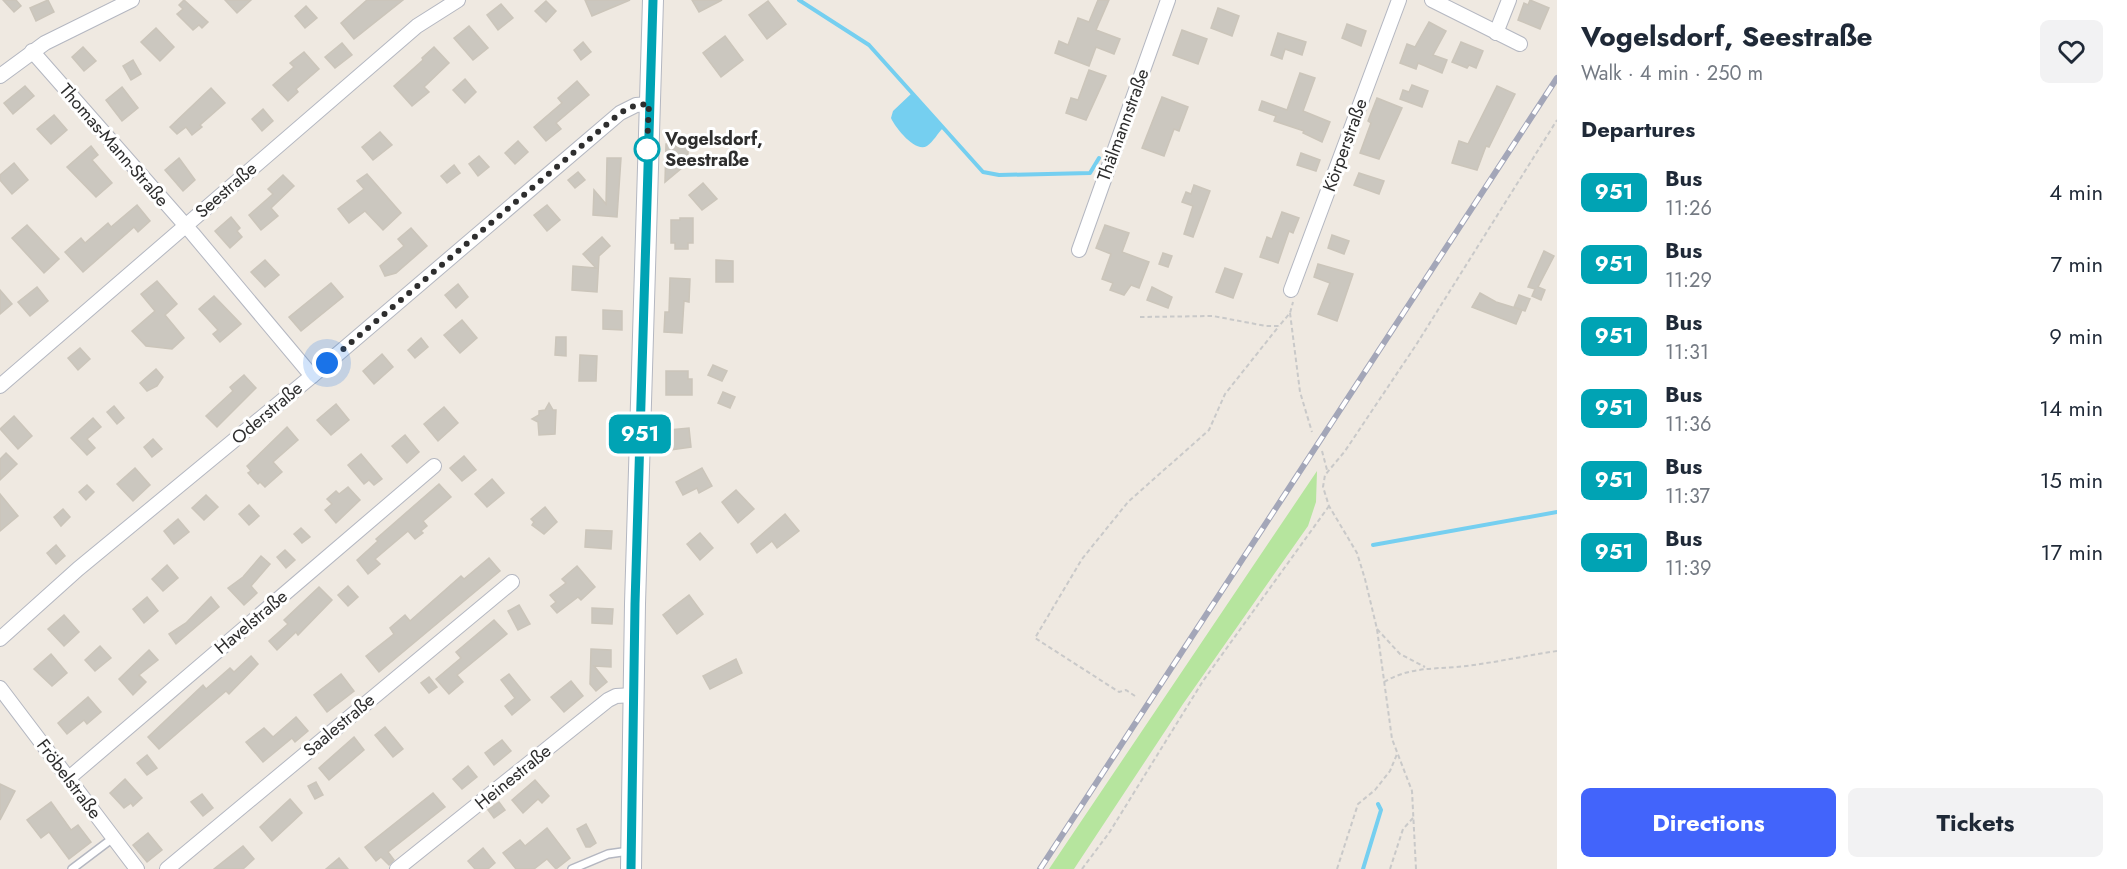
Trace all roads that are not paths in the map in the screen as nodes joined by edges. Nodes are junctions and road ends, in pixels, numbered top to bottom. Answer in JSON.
{"nodes":[{"id":1,"x":132,"y":0,"type":"edge"},
{"id":2,"x":458,"y":0,"type":"edge"},
{"id":3,"x":653,"y":0,"type":"edge"},
{"id":4,"x":1168,"y":0,"type":"edge"},
{"id":5,"x":1399,"y":0,"type":"edge"},
{"id":6,"x":1432,"y":0,"type":"edge"},
{"id":7,"x":1509,"y":0,"type":"edge"},
{"id":8,"x":1496,"y":33,"type":"junction"},
{"id":9,"x":1520,"y":44,"type":"dead end"},
{"id":10,"x":32,"y":51,"type":"junction"},
{"id":11,"x":0,"y":76,"type":"edge"},
{"id":12,"x":649,"y":104,"type":"junction"},
{"id":13,"x":184,"y":226,"type":"junction"},
{"id":14,"x":1079,"y":250,"type":"dead end"},
{"id":15,"x":1292,"y":290,"type":"road end"},
{"id":16,"x":312,"y":376,"type":"junction"},
{"id":17,"x":0,"y":386,"type":"edge"},
{"id":18,"x":434,"y":466,"type":"dead end"},
{"id":19,"x":512,"y":582,"type":"dead end"},
{"id":20,"x":0,"y":639,"type":"edge"},
{"id":21,"x":0,"y":688,"type":"edge"},
{"id":22,"x":633,"y":695,"type":"junction"},
{"id":23,"x":69,"y":778,"type":"junction"},
{"id":24,"x":113,"y":838,"type":"junction"},
{"id":25,"x":631,"y":860,"type":"edge"},
{"id":26,"x":72,"y":869,"type":"edge"},
{"id":27,"x":137,"y":869,"type":"edge"},
{"id":28,"x":167,"y":869,"type":"edge"},
{"id":29,"x":397,"y":869,"type":"edge"},
{"id":30,"x":572,"y":869,"type":"edge"}],
"edges":[{"from":1,"to":10,"type":"street"},
{"from":2,"to":13,"type":"street","name":"Seestraße"},
{"from":3,"to":12,"type":"main road"},
{"from":4,"to":14,"type":"street","name":"Thälmannstraße"},
{"from":5,"to":15,"type":"street","name":"Körperstraße"},
{"from":6,"to":8,"type":"street"},
{"from":7,"to":8,"type":"street"},
{"from":8,"to":9,"type":"street"},
{"from":10,"to":11,"type":"street"},
{"from":10,"to":13,"type":"street","name":"Thomas-Mann-Straße"},
{"from":12,"to":16,"type":"street","name":"Oderstraße"},
{"from":12,"to":22,"type":"main road"},
{"from":13,"to":16,"type":"street","name":"Thomas-Mann-Straße"},
{"from":13,"to":17,"type":"street","name":"Seestraße"},
{"from":16,"to":20,"type":"street","name":"Oderstraße"},
{"from":18,"to":23,"type":"street","name":"Havelstraße"},
{"from":19,"to":28,"type":"street","name":"Saalestraße"},
{"from":21,"to":23,"type":"street","name":"Fröbelstraße"},
{"from":22,"to":25,"type":"main road"},
{"from":22,"to":29,"type":"street","name":"Heinestraße"},
{"from":23,"to":24,"type":"street","name":"Fröbelstraße"},
{"from":24,"to":26,"type":"lane"},
{"from":24,"to":27,"type":"street","name":"Fröbelstraße"},
{"from":25,"to":30,"type":"lane"}]}
